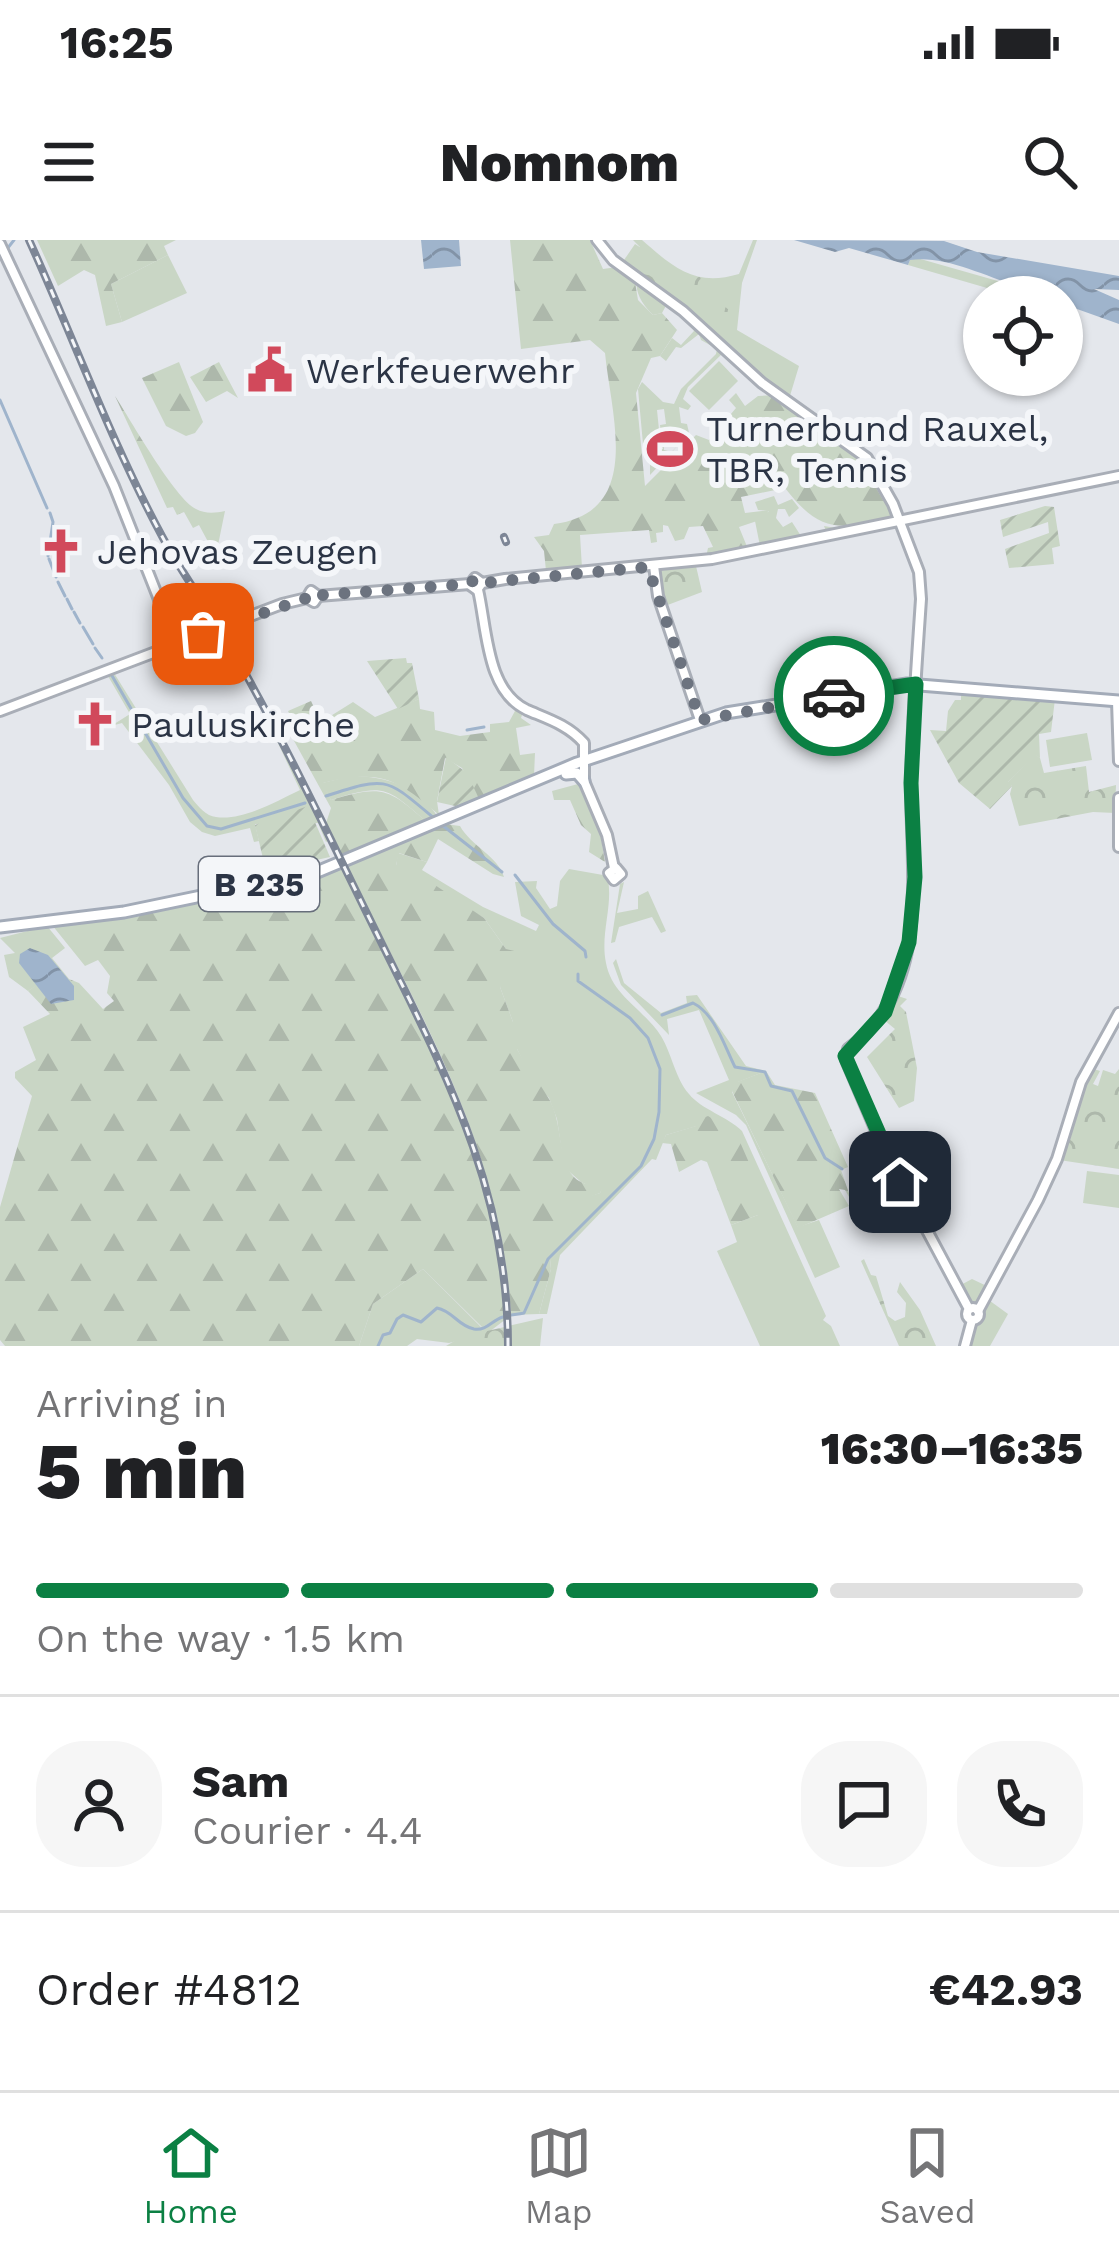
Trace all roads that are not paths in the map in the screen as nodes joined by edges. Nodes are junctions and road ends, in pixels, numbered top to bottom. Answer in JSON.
{"nodes":[{"id":1,"x":597,"y":240,"type":"edge"},
{"id":2,"x":1,"y":246,"type":"edge"},
{"id":3,"x":1119,"y":476,"type":"edge"},
{"id":4,"x":898,"y":520,"type":"junction"},
{"id":5,"x":651,"y":566,"type":"junction"},
{"id":6,"x":477,"y":585,"type":"junction"},
{"id":7,"x":176,"y":645,"type":"junction"},
{"id":8,"x":916,"y":684,"type":"junction"},
{"id":9,"x":1118,"y":701,"type":"edge"},
{"id":10,"x":0,"y":711,"type":"edge"},
{"id":11,"x":700,"y":720,"type":"junction"},
{"id":12,"x":585,"y":746,"type":"junction"},
{"id":13,"x":605,"y":752,"type":"junction"},
{"id":14,"x":584,"y":760,"type":"junction"},
{"id":15,"x":1119,"y":761,"type":"edge"},
{"id":16,"x":584,"y":781,"type":"junction"},
{"id":17,"x":515,"y":790,"type":"junction"},
{"id":18,"x":1119,"y":798,"type":"edge"},
{"id":19,"x":1119,"y":847,"type":"edge"},
{"id":20,"x":614,"y":868,"type":"dead end"},
{"id":21,"x":0,"y":930,"type":"edge"},
{"id":22,"x":1119,"y":1013,"type":"edge"},
{"id":23,"x":974,"y":1315,"type":"junction"},
{"id":24,"x":965,"y":1346,"type":"edge"},
{"id":25,"x":975,"y":1346,"type":"edge"}],
"edges":[{"from":1,"to":4,"type":"main road"},
{"from":2,"to":7,"type":"main road"},
{"from":3,"to":4,"type":"main road"},
{"from":4,"to":5,"type":"main road"},
{"from":4,"to":8,"type":"main road"},
{"from":5,"to":6,"type":"main road"},
{"from":5,"to":11,"type":"main road"},
{"from":6,"to":7,"type":"main road"},
{"from":6,"to":12,"type":"main road"},
{"from":7,"to":10,"type":"main road"},
{"from":8,"to":9,"type":"main road","number":"B 235"},
{"from":8,"to":11,"type":"main road","number":"B 235"},
{"from":8,"to":23,"type":"main road"},
{"from":9,"to":15,"type":"main road"},
{"from":11,"to":13,"type":"main road","number":"B 235"},
{"from":12,"to":13,"type":"main road"},
{"from":12,"to":14,"type":"main road"},
{"from":13,"to":14,"type":"main road","number":"B 235"},
{"from":14,"to":16,"type":"main road"},
{"from":14,"to":17,"type":"main road","number":"B 235"},
{"from":16,"to":17,"type":"main road"},
{"from":16,"to":20,"type":"main road"},
{"from":17,"to":21,"type":"main road","number":"B 235"},
{"from":18,"to":19,"type":"main road"},
{"from":22,"to":23,"type":"main road"},
{"from":23,"to":24,"type":"main road"},
{"from":23,"to":25,"type":"main road"}]}
